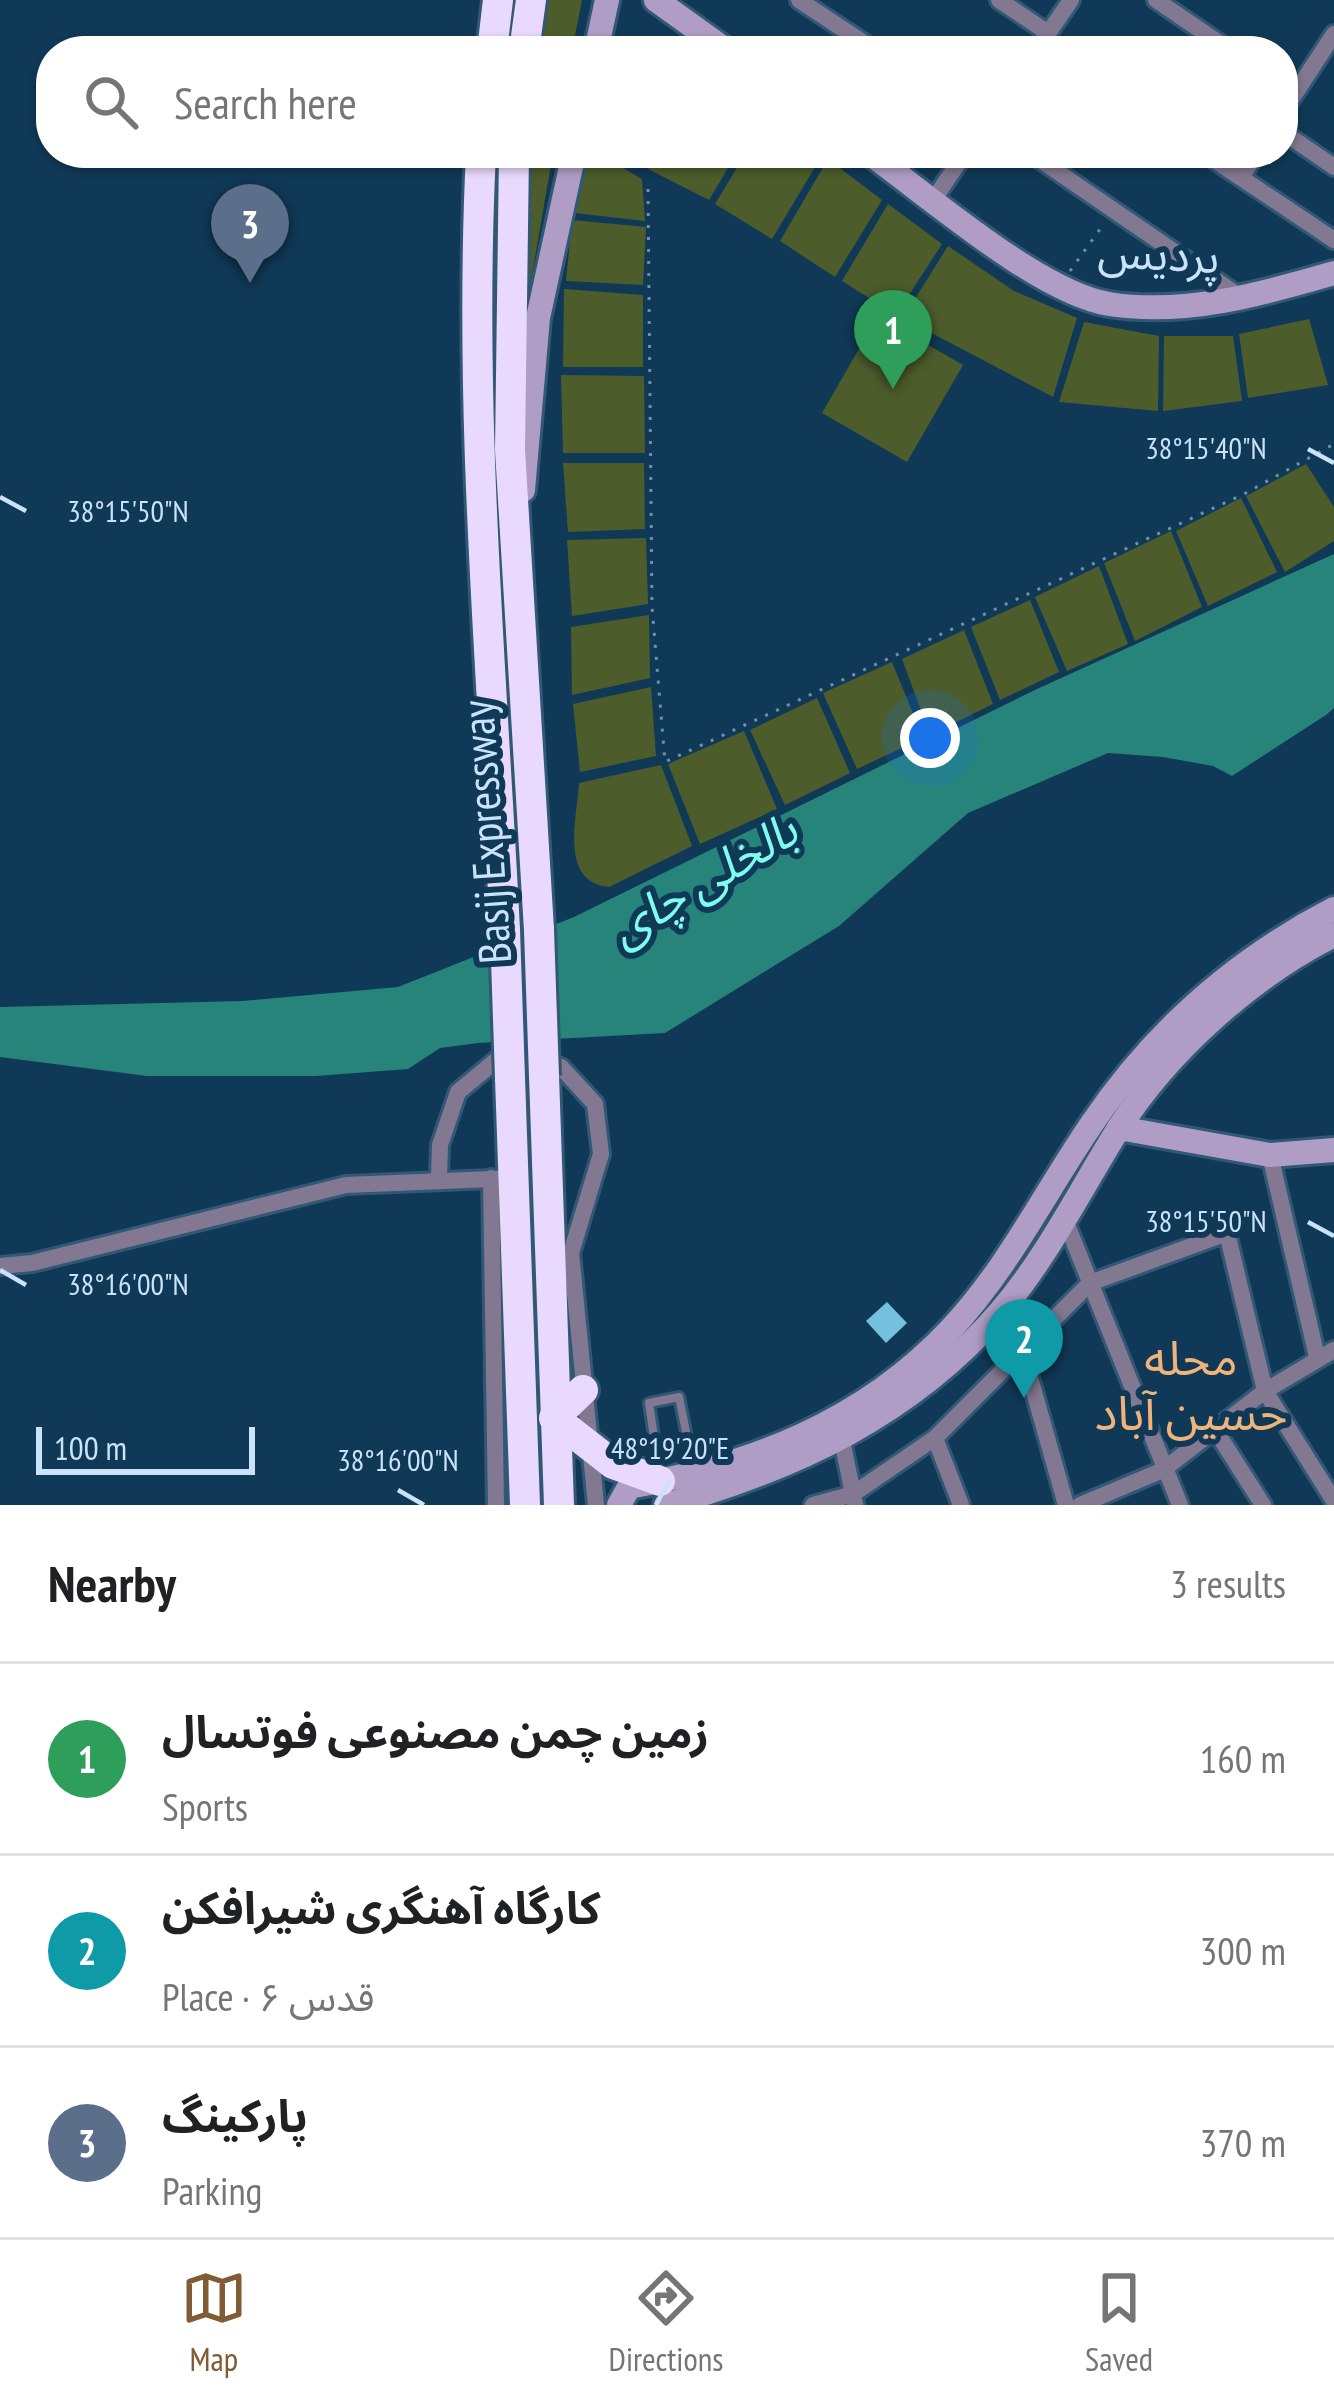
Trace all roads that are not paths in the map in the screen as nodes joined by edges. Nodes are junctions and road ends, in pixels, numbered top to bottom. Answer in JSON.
{"nodes":[{"id":1,"x":498,"y":0,"type":"edge"},
{"id":2,"x":531,"y":0,"type":"edge"},
{"id":3,"x":608,"y":0,"type":"edge"},
{"id":4,"x":656,"y":0,"type":"edge"},
{"id":5,"x":799,"y":0,"type":"edge"},
{"id":6,"x":999,"y":0,"type":"edge"},
{"id":7,"x":1071,"y":0,"type":"edge"},
{"id":8,"x":1156,"y":0,"type":"edge"},
{"id":9,"x":1334,"y":34,"type":"edge"},
{"id":10,"x":493,"y":36,"type":"edge"},
{"id":11,"x":526,"y":36,"type":"edge"},
{"id":12,"x":600,"y":36,"type":"edge"},
{"id":13,"x":706,"y":36,"type":"edge"},
{"id":14,"x":853,"y":36,"type":"edge"},
{"id":15,"x":1035,"y":36,"type":"edge"},
{"id":16,"x":1049,"y":36,"type":"edge"},
{"id":17,"x":1209,"y":36,"type":"edge"},
{"id":18,"x":1298,"y":79,"type":"edge"},
{"id":19,"x":1298,"y":142,"type":"edge"},
{"id":20,"x":1334,"y":167,"type":"edge"},
{"id":21,"x":481,"y":168,"type":"edge"},
{"id":22,"x":513,"y":168,"type":"edge"},
{"id":23,"x":571,"y":168,"type":"edge"},
{"id":24,"x":890,"y":168,"type":"edge"},
{"id":25,"x":955,"y":168,"type":"edge"},
{"id":26,"x":1052,"y":168,"type":"edge"},
{"id":27,"x":1227,"y":168,"type":"edge"},
{"id":28,"x":1247,"y":168,"type":"edge"},
{"id":29,"x":1241,"y":177,"type":"junction"},
{"id":30,"x":934,"y":199,"type":"junction"},
{"id":31,"x":1334,"y":240,"type":"edge"},
{"id":32,"x":1334,"y":273,"type":"edge"},
{"id":33,"x":1245,"y":300,"type":"junction"},
{"id":34,"x":515,"y":583,"type":"junction"},
{"id":35,"x":1334,"y":909,"type":"edge"},
{"id":36,"x":1334,"y":935,"type":"edge"},
{"id":37,"x":1119,"y":1128,"type":"junction"},
{"id":38,"x":1334,"y":1150,"type":"edge"},
{"id":39,"x":1270,"y":1155,"type":"junction"},
{"id":40,"x":439,"y":1178,"type":"junction"},
{"id":41,"x":502,"y":1178,"type":"junction"},
{"id":42,"x":1043,"y":1204,"type":"junction"},
{"id":43,"x":1065,"y":1220,"type":"junction"},
{"id":44,"x":0,"y":1266,"type":"edge"},
{"id":45,"x":1090,"y":1283,"type":"junction"},
{"id":46,"x":1022,"y":1354,"type":"junction"},
{"id":47,"x":1326,"y":1354,"type":"edge"},
{"id":48,"x":583,"y":1390,"type":"junction"},
{"id":49,"x":1265,"y":1391,"type":"junction"},
{"id":50,"x":554,"y":1418,"type":"junction"},
{"id":51,"x":1214,"y":1429,"type":"junction"},
{"id":52,"x":935,"y":1438,"type":"junction"},
{"id":53,"x":842,"y":1440,"type":"junction"},
{"id":54,"x":587,"y":1445,"type":"junction"},
{"id":55,"x":1163,"y":1470,"type":"junction"},
{"id":56,"x":694,"y":1474,"type":"junction"},
{"id":57,"x":663,"y":1493,"type":"edge"},
{"id":58,"x":854,"y":1499,"type":"edge"},
{"id":59,"x":1334,"y":1501,"type":"edge"},
{"id":60,"x":496,"y":1505,"type":"edge"},
{"id":61,"x":525,"y":1505,"type":"edge"},
{"id":62,"x":559,"y":1505,"type":"edge"},
{"id":63,"x":596,"y":1505,"type":"edge"},
{"id":64,"x":619,"y":1505,"type":"edge"},
{"id":65,"x":813,"y":1505,"type":"edge"},
{"id":66,"x":961,"y":1505,"type":"edge"},
{"id":67,"x":1066,"y":1505,"type":"edge"},
{"id":68,"x":1080,"y":1505,"type":"edge"},
{"id":69,"x":1180,"y":1505,"type":"edge"},
{"id":70,"x":1263,"y":1505,"type":"edge"}],
"edges":[{"from":1,"to":10,"type":"highway"},
{"from":2,"to":11,"type":"highway"},
{"from":3,"to":12,"type":"main road"},
{"from":4,"to":13,"type":"main road"},
{"from":5,"to":14,"type":"street"},
{"from":6,"to":15,"type":"street"},
{"from":7,"to":16,"type":"street"},
{"from":8,"to":17,"type":"street"},
{"from":9,"to":18,"type":"street"},
{"from":19,"to":20,"type":"street"},
{"from":21,"to":41,"type":"highway","name":"Basij Expressway","bridge":true},
{"from":22,"to":34,"type":"highway","name":"Basij Expressway"},
{"from":23,"to":34,"type":"main road"},
{"from":24,"to":30,"type":"main road","name":"پردیس"},
{"from":25,"to":30,"type":"street"},
{"from":26,"to":33,"type":"street"},
{"from":27,"to":29,"type":"street"},
{"from":28,"to":29,"type":"street"},
{"from":29,"to":31,"type":"street"},
{"from":30,"to":33,"type":"main road","name":"پردیس"},
{"from":32,"to":33,"type":"main road","name":"پردیس"},
{"from":34,"to":50,"type":"highway","name":"Basij Expressway","bridge":true},
{"from":35,"to":42,"type":"main road"},
{"from":36,"to":37,"type":"main road"},
{"from":37,"to":39,"type":"main road"},
{"from":37,"to":43,"type":"main road"},
{"from":38,"to":39,"type":"main road"},
{"from":39,"to":47,"type":"street"},
{"from":40,"to":41,"type":"street"},
{"from":40,"to":44,"type":"street"},
{"from":40,"to":48,"type":"street"},
{"from":41,"to":60,"type":"street"},
{"from":41,"to":61,"type":"highway","name":"Basij Expressway"},
{"from":42,"to":43,"type":"main road"},
{"from":42,"to":56,"type":"main road"},
{"from":43,"to":45,"type":"street"},
{"from":43,"to":53,"type":"main road"},
{"from":45,"to":46,"type":"street"},
{"from":45,"to":49,"type":"street"},
{"from":45,"to":55,"type":"street"},
{"from":46,"to":52,"type":"street"},
{"from":46,"to":67,"type":"street"},
{"from":47,"to":49,"type":"street"},
{"from":48,"to":50,"type":"highway"},
{"from":48,"to":54,"type":"street"},
{"from":49,"to":51,"type":"street"},
{"from":49,"to":59,"type":"street"},
{"from":50,"to":54,"type":"highway"},
{"from":50,"to":62,"type":"highway","name":"Basij Expressway"},
{"from":51,"to":55,"type":"street"},
{"from":51,"to":70,"type":"street"},
{"from":52,"to":58,"type":"street"},
{"from":52,"to":66,"type":"street"},
{"from":53,"to":57,"type":"main road"},
{"from":53,"to":58,"type":"street"},
{"from":54,"to":57,"type":"highway"},
{"from":54,"to":63,"type":"street"},
{"from":55,"to":68,"type":"street"},
{"from":55,"to":69,"type":"street"},
{"from":56,"to":57,"type":"main road"},
{"from":56,"to":57,"type":"lane"},
{"from":57,"to":64,"type":"main road"},
{"from":58,"to":65,"type":"street"}]}
